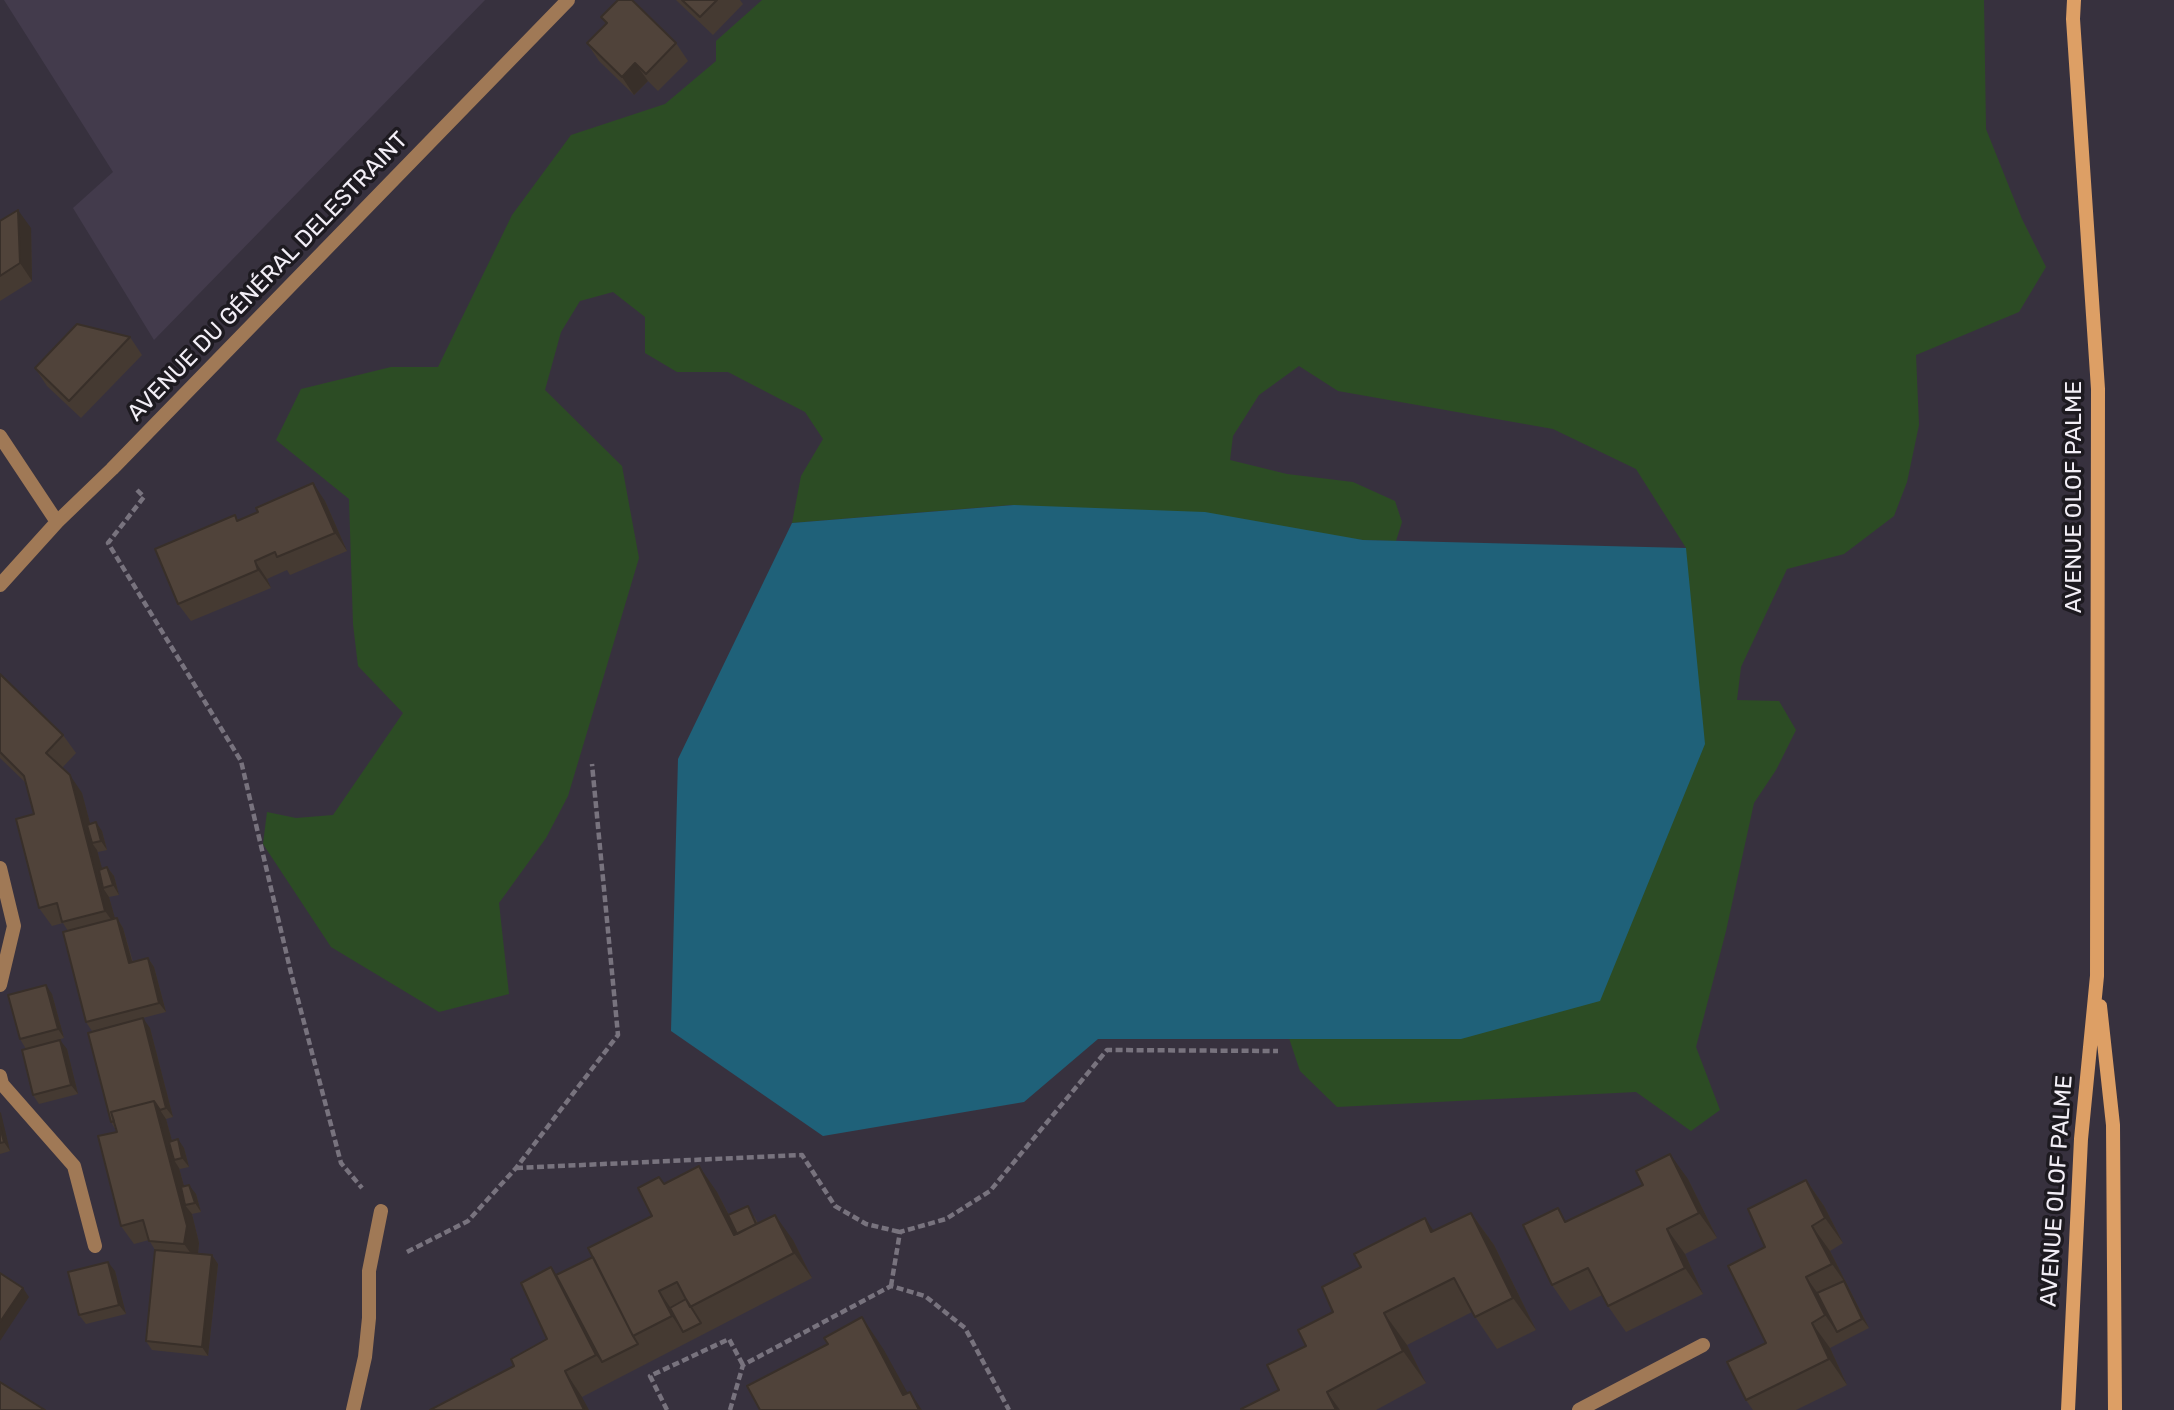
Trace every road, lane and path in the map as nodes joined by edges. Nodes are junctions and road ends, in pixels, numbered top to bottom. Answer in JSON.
{"nodes":[{"id":1,"x":568,"y":0,"type":"edge"},
{"id":2,"x":2068,"y":0,"type":"edge"},
{"id":3,"x":2074,"y":0,"type":"edge"},
{"id":4,"x":2073,"y":19,"type":"junction"},
{"id":5,"x":0,"y":436,"type":"edge"},
{"id":6,"x":112,"y":469,"type":"junction"},
{"id":7,"x":57,"y":522,"type":"junction"},
{"id":8,"x":0,"y":585,"type":"edge"},
{"id":9,"x":592,"y":764,"type":"dead end"},
{"id":10,"x":0,"y":868,"type":"edge"},
{"id":11,"x":2097,"y":976,"type":"junction"},
{"id":12,"x":0,"y":985,"type":"edge"},
{"id":13,"x":1278,"y":1051,"type":"dead end"},
{"id":14,"x":0,"y":1076,"type":"edge"},
{"id":15,"x":516,"y":1168,"type":"junction"},
{"id":16,"x":381,"y":1211,"type":"joint"},
{"id":17,"x":900,"y":1232,"type":"junction"},
{"id":18,"x":95,"y":1246,"type":"dead end"},
{"id":19,"x":369,"y":1271,"type":"junction"},
{"id":20,"x":891,"y":1286,"type":"junction"},
{"id":21,"x":1703,"y":1345,"type":"dead end"},
{"id":22,"x":743,"y":1365,"type":"junction"},
{"id":23,"x":353,"y":1410,"type":"edge"},
{"id":24,"x":667,"y":1410,"type":"edge"},
{"id":25,"x":730,"y":1410,"type":"edge"},
{"id":26,"x":1009,"y":1410,"type":"edge"},
{"id":27,"x":1579,"y":1410,"type":"edge"},
{"id":28,"x":2068,"y":1410,"type":"edge"},
{"id":29,"x":2115,"y":1410,"type":"edge"}],
"edges":[{"from":1,"to":6,"type":"street","name":"AVENUE DU GÉNÉRAL DELESTRAINT"},
{"from":2,"to":4,"type":"main road","name":"AVENUE OLOF PALME"},
{"from":3,"to":4,"type":"main road","name":"AVENUE OLOF PALME"},
{"from":4,"to":11,"type":"main road","name":"AVENUE OLOF PALME"},
{"from":5,"to":7,"type":"street"},
{"from":6,"to":7,"type":"street","name":"AVENUE DU GÉNÉRAL DELESTRAINT"},
{"from":6,"to":16,"type":"path"},
{"from":7,"to":8,"type":"street","name":"AVENUE DU GÉNÉRAL DELESTRAINT"},
{"from":9,"to":15,"type":"path"},
{"from":10,"to":12,"type":"street"},
{"from":11,"to":28,"type":"main road","name":"AVENUE OLOF PALME"},
{"from":11,"to":29,"type":"main road","name":"AVENUE OLOF PALME"},
{"from":13,"to":17,"type":"path"},
{"from":14,"to":18,"type":"street"},
{"from":15,"to":17,"type":"path"},
{"from":15,"to":19,"type":"path"},
{"from":16,"to":19,"type":"street"},
{"from":17,"to":20,"type":"path"},
{"from":19,"to":23,"type":"street"},
{"from":20,"to":22,"type":"path"},
{"from":20,"to":26,"type":"path"},
{"from":21,"to":27,"type":"street"},
{"from":22,"to":24,"type":"path"},
{"from":22,"to":25,"type":"path"}]}
